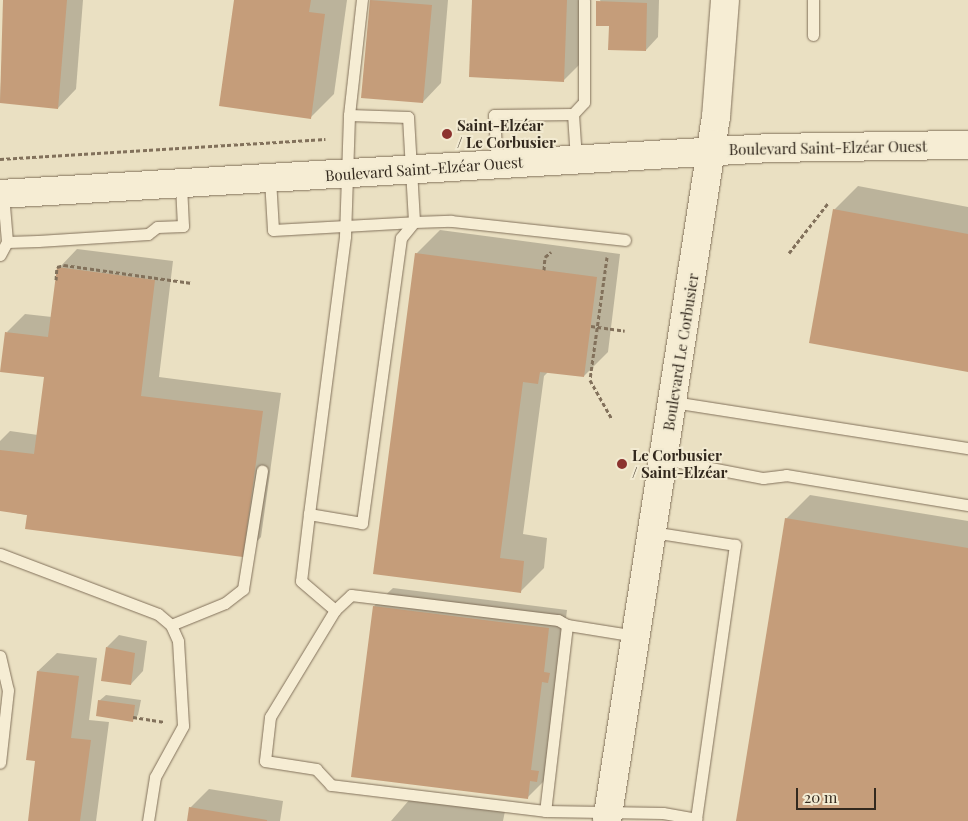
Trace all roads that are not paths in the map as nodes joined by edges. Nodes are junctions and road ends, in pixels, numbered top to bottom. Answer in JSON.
{"nodes":[{"id":1,"x":362,"y":0,"type":"edge"},
{"id":2,"x":584,"y":0,"type":"edge"},
{"id":3,"x":725,"y":0,"type":"edge"},
{"id":4,"x":812,"y":0,"type":"edge"},
{"id":5,"x":813,"y":35,"type":"dead end"},
{"id":6,"x":573,"y":114,"type":"junction"},
{"id":7,"x":349,"y":115,"type":"junction"},
{"id":8,"x":968,"y":145,"type":"edge"},
{"id":9,"x":710,"y":152,"type":"junction"},
{"id":10,"x":576,"y":160,"type":"junction"},
{"id":11,"x":497,"y":164,"type":"junction"},
{"id":12,"x":409,"y":169,"type":"junction"},
{"id":13,"x":344,"y":174,"type":"junction"},
{"id":14,"x":270,"y":179,"type":"junction"},
{"id":15,"x":182,"y":185,"type":"junction"},
{"id":16,"x":2,"y":194,"type":"edge"},
{"id":17,"x":414,"y":222,"type":"junction"},
{"id":18,"x":346,"y":225,"type":"junction"},
{"id":19,"x":625,"y":240,"type":"dead end"},
{"id":20,"x":7,"y":242,"type":"junction"},
{"id":21,"x":0,"y":255,"type":"edge"},
{"id":22,"x":673,"y":402,"type":"junction"},
{"id":23,"x":968,"y":448,"type":"edge"},
{"id":24,"x":664,"y":459,"type":"junction"},
{"id":25,"x":262,"y":471,"type":"dead end"},
{"id":26,"x":968,"y":504,"type":"edge"},
{"id":27,"x":309,"y":514,"type":"junction"},
{"id":28,"x":652,"y":532,"type":"junction"},
{"id":29,"x":0,"y":554,"type":"edge"},
{"id":30,"x":335,"y":610,"type":"junction"},
{"id":31,"x":171,"y":625,"type":"junction"},
{"id":32,"x":567,"y":625,"type":"junction"},
{"id":33,"x":636,"y":636,"type":"junction"},
{"id":34,"x":0,"y":656,"type":"edge"},
{"id":35,"x":0,"y":763,"type":"edge"},
{"id":36,"x":545,"y":811,"type":"junction"},
{"id":37,"x":608,"y":818,"type":"edge"},
{"id":38,"x":148,"y":821,"type":"edge"}],
"edges":[{"from":1,"to":7,"type":"lane"},
{"from":2,"to":6,"type":"lane"},
{"from":3,"to":9,"type":"street","name":"Boulevard Le Corbusier"},
{"from":4,"to":5,"type":"lane"},
{"from":6,"to":10,"type":"lane"},
{"from":6,"to":11,"type":"lane"},
{"from":7,"to":12,"type":"lane"},
{"from":7,"to":13,"type":"lane"},
{"from":8,"to":9,"type":"street","name":"Boulevard Saint-Elzéar Ouest"},
{"from":9,"to":10,"type":"street","name":"Boulevard Saint-Elzéar Ouest"},
{"from":9,"to":22,"type":"street","name":"Boulevard Le Corbusier"},
{"from":10,"to":11,"type":"street","name":"Boulevard Saint-Elzéar Ouest"},
{"from":11,"to":12,"type":"street","name":"Boulevard Saint-Elzéar Ouest"},
{"from":12,"to":13,"type":"street","name":"Boulevard Saint-Elzéar Ouest"},
{"from":12,"to":17,"type":"lane"},
{"from":13,"to":14,"type":"street","name":"Boulevard Saint-Elzéar Ouest"},
{"from":13,"to":18,"type":"lane"},
{"from":14,"to":15,"type":"street","name":"Boulevard Saint-Elzéar Ouest"},
{"from":14,"to":18,"type":"lane"},
{"from":15,"to":16,"type":"street","name":"Boulevard Saint-Elzéar Ouest"},
{"from":15,"to":20,"type":"lane"},
{"from":16,"to":20,"type":"lane"},
{"from":17,"to":18,"type":"lane"},
{"from":17,"to":19,"type":"lane"},
{"from":17,"to":27,"type":"lane"},
{"from":18,"to":27,"type":"lane"},
{"from":20,"to":21,"type":"lane"},
{"from":22,"to":23,"type":"lane"},
{"from":22,"to":24,"type":"street","name":"Boulevard Le Corbusier"},
{"from":24,"to":26,"type":"lane"},
{"from":24,"to":28,"type":"street","name":"Boulevard Le Corbusier"},
{"from":25,"to":31,"type":"lane"},
{"from":27,"to":30,"type":"lane"},
{"from":28,"to":33,"type":"street","name":"Boulevard Le Corbusier"},
{"from":28,"to":37,"type":"lane"},
{"from":29,"to":31,"type":"lane"},
{"from":30,"to":32,"type":"lane"},
{"from":30,"to":36,"type":"lane"},
{"from":31,"to":38,"type":"lane"},
{"from":32,"to":33,"type":"lane"},
{"from":32,"to":36,"type":"lane"},
{"from":33,"to":37,"type":"street","name":"Boulevard Le Corbusier"},
{"from":34,"to":35,"type":"lane"},
{"from":36,"to":37,"type":"lane"}]}
